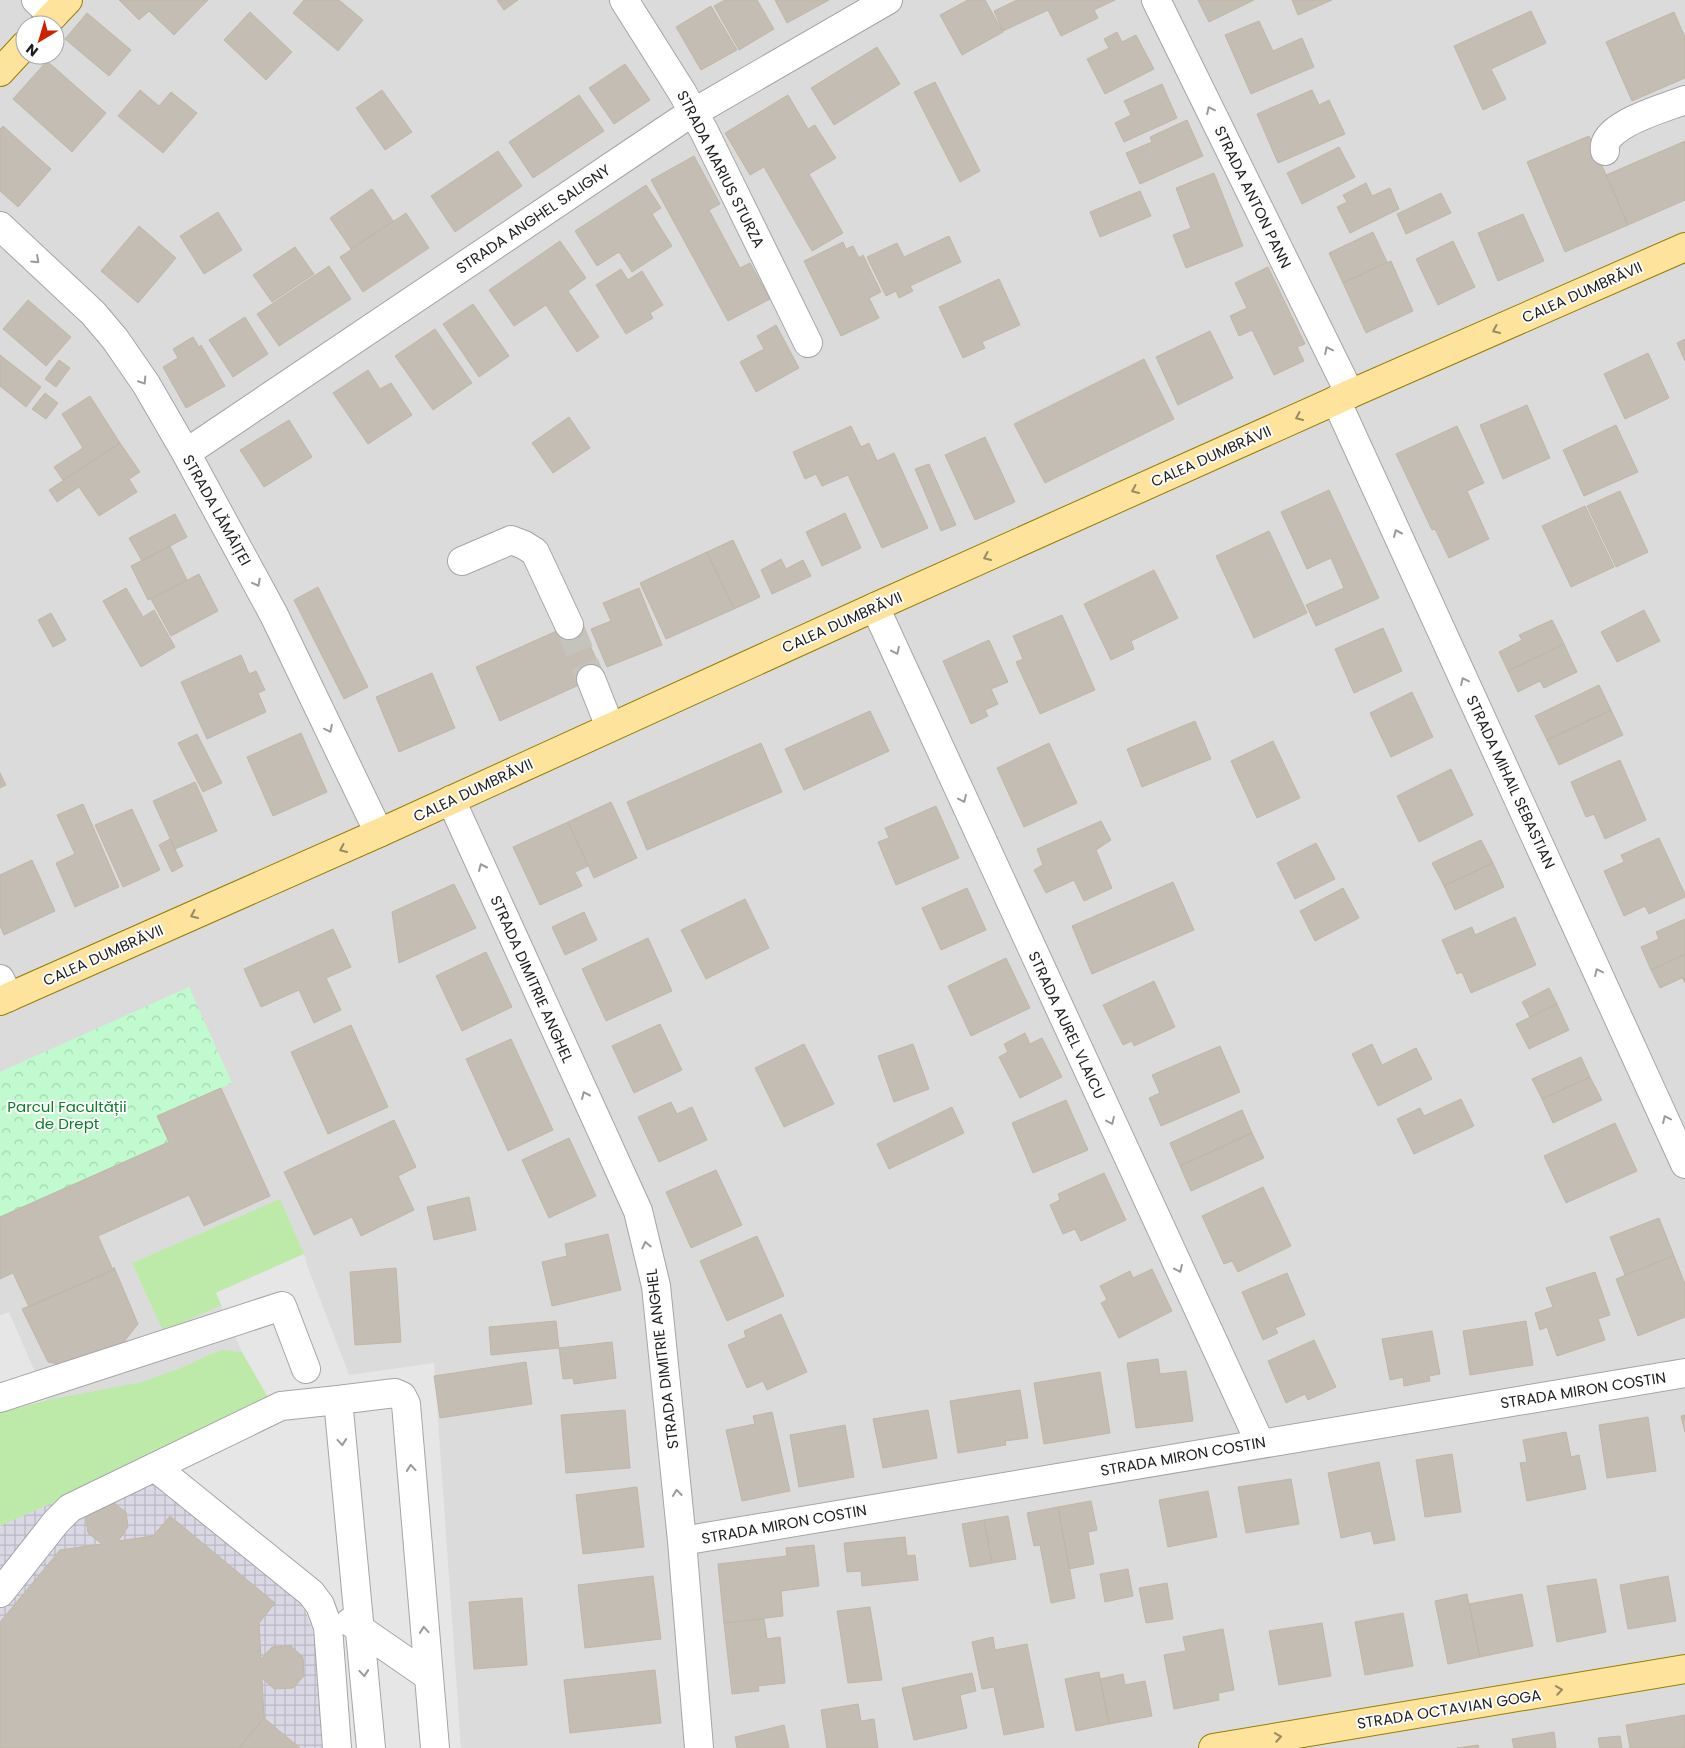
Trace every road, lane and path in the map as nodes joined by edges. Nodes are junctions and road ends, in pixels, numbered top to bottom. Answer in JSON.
{"nodes":[{"id":1,"x":624,"y":0,"type":"edge"},
{"id":2,"x":888,"y":0,"type":"edge"},
{"id":3,"x":1156,"y":0,"type":"edge"},
{"id":4,"x":15,"y":56,"type":"edge"},
{"id":5,"x":0,"y":72,"type":"edge"},
{"id":6,"x":1685,"y":100,"type":"edge"},
{"id":7,"x":693,"y":112,"type":"junction"},
{"id":8,"x":1606,"y":152,"type":"dead end"},
{"id":9,"x":0,"y":226,"type":"edge"},
{"id":10,"x":1685,"y":247,"type":"edge"},
{"id":11,"x":808,"y":343,"type":"dead end"},
{"id":12,"x":1343,"y":397,"type":"junction"},
{"id":13,"x":186,"y":453,"type":"junction"},
{"id":14,"x":462,"y":561,"type":"dead end"},
{"id":15,"x":875,"y":607,"type":"junction"},
{"id":16,"x":569,"y":625,"type":"tunnel mouth"},
{"id":17,"x":591,"y":679,"type":"tunnel mouth"},
{"id":18,"x":610,"y":727,"type":"junction"},
{"id":19,"x":451,"y":800,"type":"junction"},
{"id":20,"x":379,"y":833,"type":"junction"},
{"id":21,"x":3,"y":992,"type":"edge"},
{"id":22,"x":1683,"y":1152,"type":"edge"},
{"id":23,"x":306,"y":1369,"type":"dead end"},
{"id":24,"x":1685,"y":1373,"type":"edge"},
{"id":25,"x":0,"y":1398,"type":"edge"},
{"id":26,"x":338,"y":1400,"type":"junction"},
{"id":27,"x":1260,"y":1443,"type":"junction"},
{"id":28,"x":155,"y":1467,"type":"junction"},
{"id":29,"x":682,"y":1541,"type":"junction"},
{"id":30,"x":0,"y":1593,"type":"edge"},
{"id":31,"x":310,"y":1593,"type":"junction"},
{"id":32,"x":359,"y":1628,"type":"junction"},
{"id":33,"x":1685,"y":1670,"type":"edge"},
{"id":34,"x":428,"y":1676,"type":"junction"},
{"id":35,"x":337,"y":1748,"type":"edge"},
{"id":36,"x":371,"y":1748,"type":"edge"},
{"id":37,"x":435,"y":1748,"type":"edge"},
{"id":38,"x":699,"y":1748,"type":"edge"},
{"id":39,"x":1213,"y":1748,"type":"edge"}],
"edges":[{"from":1,"to":7,"type":"street","name":"STRADA MARIUS STURZA"},
{"from":2,"to":7,"type":"street","name":"STRADA ANGHEL SALIGNY"},
{"from":12,"to":3,"type":"street","name":"STRADA ANTON PANN","one_way":true},
{"from":4,"to":5,"type":"main road"},
{"from":6,"to":8,"type":"street"},
{"from":7,"to":11,"type":"street","name":"STRADA MARIUS STURZA"},
{"from":7,"to":13,"type":"street","name":"STRADA ANGHEL SALIGNY"},
{"from":9,"to":13,"type":"street","name":"STRADA LĂMÂIȚEI","one_way":true},
{"from":10,"to":12,"type":"main road","name":"CALEA DUMBRĂVII","one_way":true},
{"from":12,"to":15,"type":"main road","name":"CALEA DUMBRĂVII","one_way":true},
{"from":22,"to":12,"type":"street","name":"STRADA MIHAIL SEBASTIAN","one_way":true},
{"from":13,"to":20,"type":"street","name":"STRADA LĂMÂIȚEI","one_way":true},
{"from":14,"to":16,"type":"street"},
{"from":15,"to":18,"type":"main road","name":"CALEA DUMBRĂVII"},
{"from":15,"to":27,"type":"street","name":"STRADA AUREL VLAICU","one_way":true},
{"from":17,"to":18,"type":"street"},
{"from":18,"to":19,"type":"main road","name":"CALEA DUMBRĂVII"},
{"from":19,"to":20,"type":"main road","name":"CALEA DUMBRĂVII"},
{"from":29,"to":19,"type":"street","name":"STRADA DIMITRIE ANGHEL","one_way":true},
{"from":20,"to":21,"type":"main road","name":"CALEA DUMBRĂVII","one_way":true},
{"from":23,"to":25,"type":"street"},
{"from":24,"to":27,"type":"street","name":"STRADA MIRON COSTIN"},
{"from":26,"to":28,"type":"street"},
{"from":26,"to":32,"type":"street","one_way":true},
{"from":34,"to":26,"type":"street","one_way":true},
{"from":27,"to":29,"type":"street","name":"STRADA MIRON COSTIN"},
{"from":28,"to":30,"type":"street"},
{"from":28,"to":31,"type":"street"},
{"from":29,"to":38,"type":"street","name":"STRADA DIMITRIE ANGHEL"},
{"from":31,"to":32,"type":"street"},
{"from":31,"to":35,"type":"street"},
{"from":32,"to":34,"type":"street"},
{"from":32,"to":36,"type":"street","one_way":true},
{"from":39,"to":33,"type":"main road","name":"STRADA OCTAVIAN GOGA","one_way":true},
{"from":34,"to":37,"type":"street"}]}
